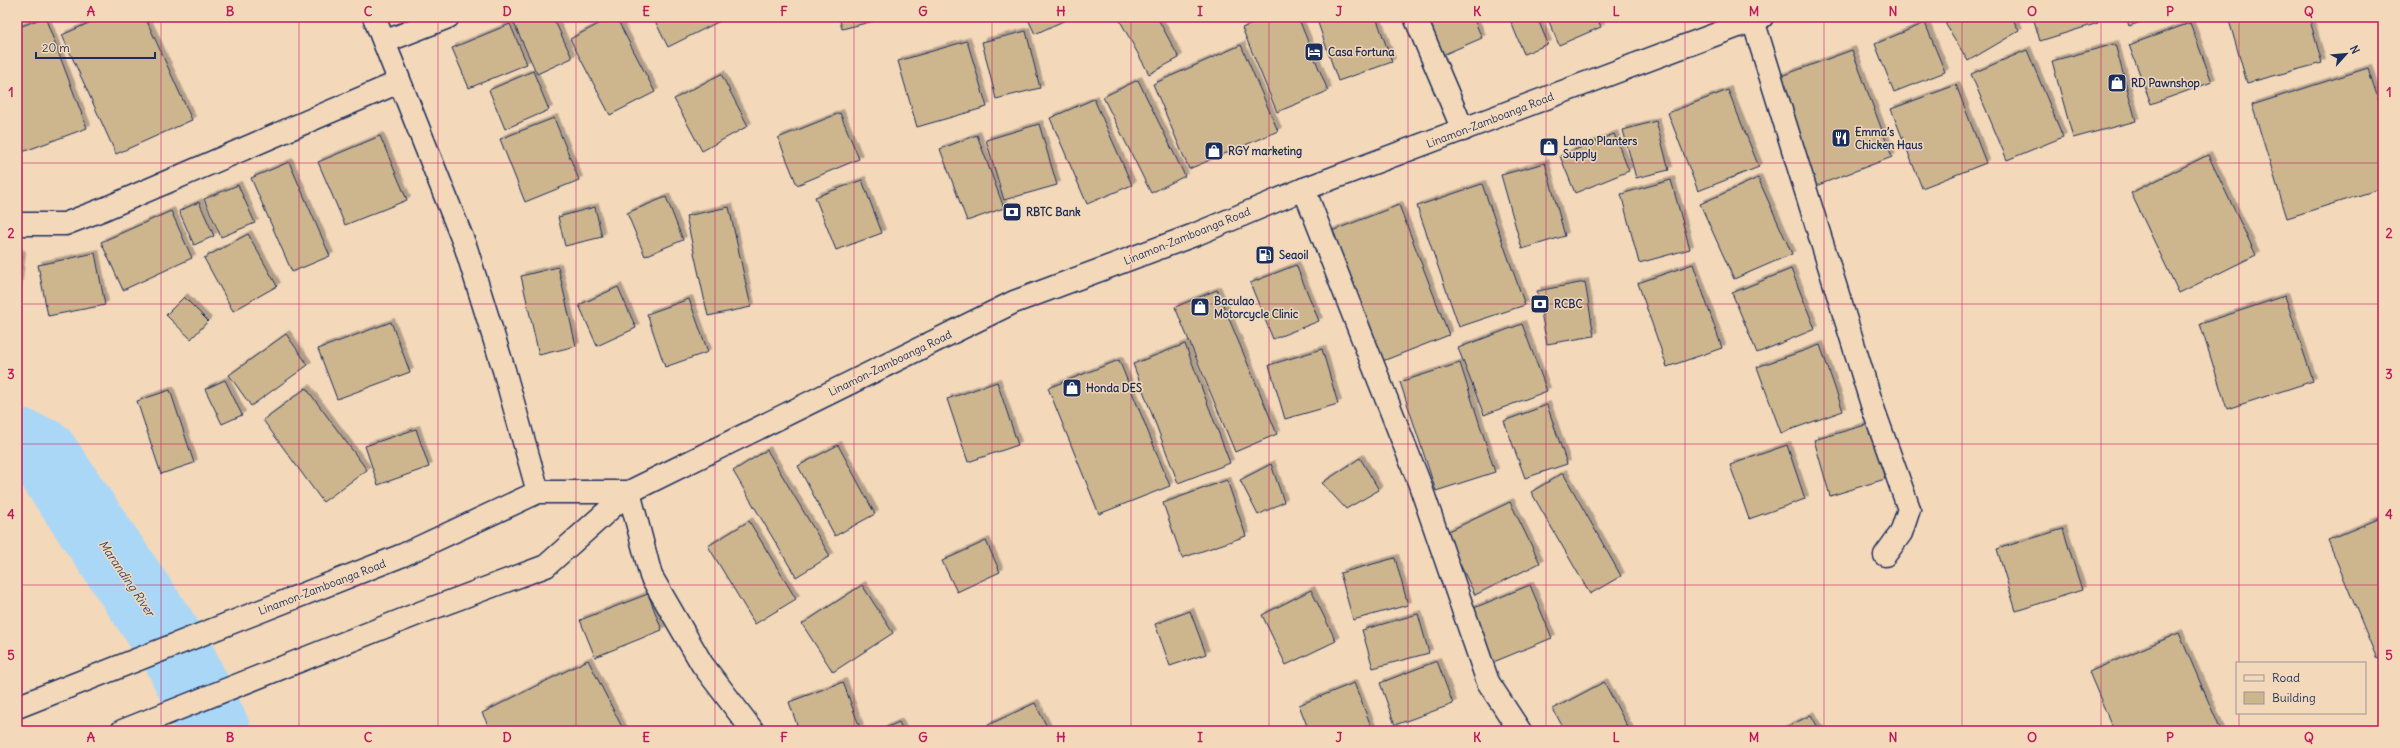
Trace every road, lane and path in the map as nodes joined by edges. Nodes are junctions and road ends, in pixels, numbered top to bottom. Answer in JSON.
{"nodes":[{"id":1,"x":374,"y":17,"type":"edge"},
{"id":2,"x":448,"y":17,"type":"edge"},
{"id":3,"x":1415,"y":17,"type":"edge"},
{"id":4,"x":1757,"y":19,"type":"edge"},
{"id":5,"x":384,"y":42,"type":"junction"},
{"id":6,"x":399,"y":82,"type":"junction"},
{"id":7,"x":1463,"y":130,"type":"junction"},
{"id":8,"x":1304,"y":189,"type":"junction"},
{"id":9,"x":17,"y":224,"type":"edge"},
{"id":10,"x":538,"y":492,"type":"junction"},
{"id":11,"x":629,"y":492,"type":"junction"},
{"id":12,"x":1885,"y":555,"type":"dead end"},
{"id":13,"x":26,"y":704,"type":"edge"},
{"id":14,"x":122,"y":731,"type":"edge"},
{"id":15,"x":753,"y":731,"type":"edge"},
{"id":16,"x":1520,"y":731,"type":"edge"}],
"edges":[{"from":1,"to":5,"type":"main road"},
{"from":2,"to":5,"type":"main road"},
{"from":3,"to":7,"type":"main road"},
{"from":4,"to":7,"type":"main road","name":"Linamon-Zamboanga Road"},
{"from":4,"to":12,"type":"main road"},
{"from":5,"to":6,"type":"main road"},
{"from":6,"to":9,"type":"main road"},
{"from":6,"to":10,"type":"main road"},
{"from":7,"to":8,"type":"main road","name":"Linamon-Zamboanga Road"},
{"from":8,"to":11,"type":"main road","name":"Linamon-Zamboanga Road"},
{"from":8,"to":16,"type":"main road"},
{"from":10,"to":11,"type":"main road","name":"Linamon-Zamboanga Road"},
{"from":10,"to":13,"type":"main road","name":"Linamon-Zamboanga Road"},
{"from":11,"to":14,"type":"main road","name":"Linamon-Zamboanga Road"},
{"from":11,"to":15,"type":"main road"}]}
